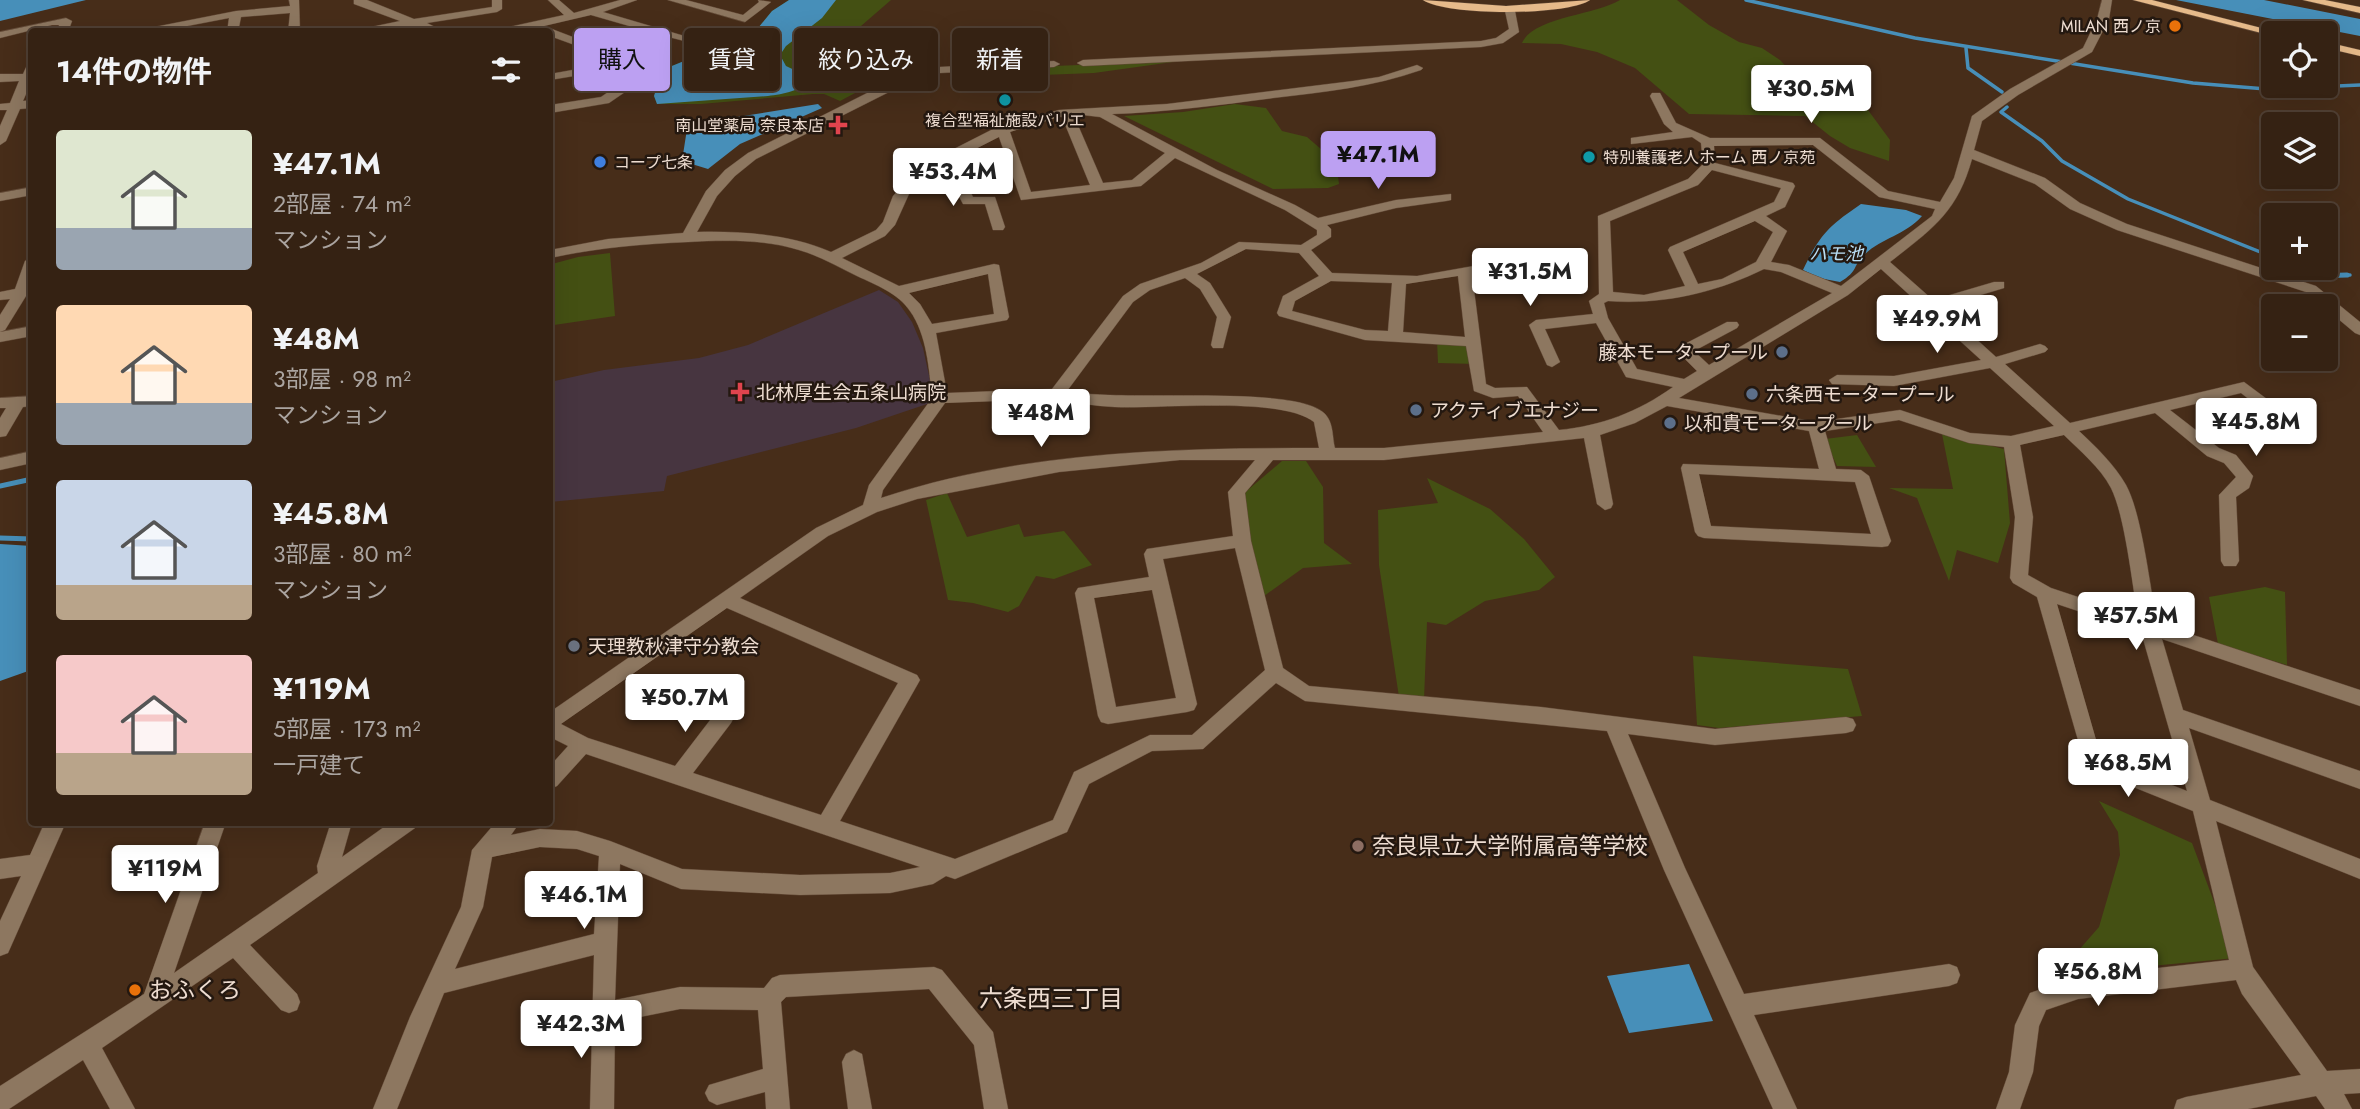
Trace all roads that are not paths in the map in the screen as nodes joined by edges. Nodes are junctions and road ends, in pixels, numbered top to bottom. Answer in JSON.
{"nodes":[{"id":1,"x":362,"y":0,"type":"edge"},
{"id":2,"x":497,"y":0,"type":"edge"},
{"id":3,"x":553,"y":0,"type":"edge"},
{"id":4,"x":632,"y":0,"type":"edge"},
{"id":5,"x":673,"y":0,"type":"edge"},
{"id":6,"x":763,"y":0,"type":"edge"},
{"id":7,"x":1428,"y":0,"type":"edge"},
{"id":8,"x":1585,"y":0,"type":"edge"},
{"id":9,"x":2108,"y":0,"type":"edge"},
{"id":10,"x":2138,"y":0,"type":"edge"},
{"id":11,"x":2308,"y":0,"type":"edge"},
{"id":12,"x":295,"y":4,"type":"edge"},
{"id":13,"x":2360,"y":10,"type":"edge"},
{"id":14,"x":1510,"y":11,"type":"junction"},
{"id":15,"x":592,"y":12,"type":"junction"},
{"id":16,"x":236,"y":14,"type":"junction"},
{"id":17,"x":572,"y":17,"type":"junction"},
{"id":18,"x":414,"y":22,"type":"junction"},
{"id":19,"x":532,"y":25,"type":"junction"},
{"id":20,"x":28,"y":28,"type":"edge"},
{"id":21,"x":28,"y":28,"type":"edge"},
{"id":22,"x":63,"y":28,"type":"edge"},
{"id":23,"x":172,"y":28,"type":"edge"},
{"id":24,"x":233,"y":28,"type":"edge"},
{"id":25,"x":294,"y":28,"type":"edge"},
{"id":26,"x":377,"y":28,"type":"edge"},
{"id":27,"x":430,"y":28,"type":"edge"},
{"id":28,"x":514,"y":28,"type":"edge"},
{"id":29,"x":540,"y":28,"type":"edge"},
{"id":30,"x":648,"y":28,"type":"edge"},
{"id":31,"x":2261,"y":30,"type":"edge"},
{"id":32,"x":553,"y":33,"type":"edge"},
{"id":33,"x":0,"y":35,"type":"edge"},
{"id":34,"x":574,"y":41,"type":"edge"},
{"id":35,"x":2338,"y":48,"type":"edge"},
{"id":36,"x":2360,"y":53,"type":"edge"},
{"id":37,"x":1083,"y":63,"type":"dead end"},
{"id":38,"x":1054,"y":64,"type":"dead end"},
{"id":39,"x":1417,"y":68,"type":"dead end"},
{"id":40,"x":28,"y":71,"type":"edge"},
{"id":41,"x":553,"y":71,"type":"edge"},
{"id":42,"x":28,"y":73,"type":"edge"},
{"id":43,"x":574,"y":73,"type":"edge"},
{"id":44,"x":564,"y":75,"type":"junction"},
{"id":45,"x":553,"y":77,"type":"edge"},
{"id":46,"x":0,"y":78,"type":"edge"},
{"id":47,"x":618,"y":91,"type":"edge"},
{"id":48,"x":1656,"y":96,"type":"dead end"},
{"id":49,"x":28,"y":104,"type":"edge"},
{"id":50,"x":13,"y":106,"type":"junction"},
{"id":51,"x":0,"y":108,"type":"edge"},
{"id":52,"x":553,"y":109,"type":"edge"},
{"id":53,"x":1096,"y":112,"type":"junction"},
{"id":54,"x":1067,"y":114,"type":"junction"},
{"id":55,"x":1003,"y":129,"type":"junction"},
{"id":56,"x":0,"y":141,"type":"edge"},
{"id":57,"x":1635,"y":141,"type":"dead end"},
{"id":58,"x":1707,"y":142,"type":"junction"},
{"id":59,"x":1175,"y":151,"type":"junction"},
{"id":60,"x":1969,"y":153,"type":"junction"},
{"id":61,"x":945,"y":160,"type":"junction"},
{"id":62,"x":1709,"y":165,"type":"junction"},
{"id":63,"x":1098,"y":188,"type":"junction"},
{"id":64,"x":28,"y":192,"type":"edge"},
{"id":65,"x":0,"y":197,"type":"edge"},
{"id":66,"x":1446,"y":197,"type":"dead end"},
{"id":67,"x":1944,"y":207,"type":"junction"},
{"id":68,"x":1756,"y":216,"type":"junction"},
{"id":69,"x":1317,"y":223,"type":"junction"},
{"id":70,"x":998,"y":226,"type":"dead end"},
{"id":71,"x":687,"y":238,"type":"junction"},
{"id":72,"x":1303,"y":249,"type":"junction"},
{"id":73,"x":553,"y":253,"type":"edge"},
{"id":74,"x":1536,"y":257,"type":"dead end"},
{"id":75,"x":829,"y":258,"type":"junction"},
{"id":76,"x":1881,"y":261,"type":"junction"},
{"id":77,"x":1762,"y":265,"type":"junction"},
{"id":78,"x":1465,"y":272,"type":"junction"},
{"id":79,"x":1187,"y":273,"type":"junction"},
{"id":80,"x":1328,"y":277,"type":"junction"},
{"id":81,"x":1399,"y":281,"type":"junction"},
{"id":82,"x":2000,"y":285,"type":"dead end"},
{"id":83,"x":1693,"y":289,"type":"junction"},
{"id":84,"x":897,"y":290,"type":"junction"},
{"id":85,"x":26,"y":291,"type":"edge"},
{"id":86,"x":1843,"y":292,"type":"junction"},
{"id":87,"x":0,"y":296,"type":"edge"},
{"id":88,"x":1606,"y":296,"type":"junction"},
{"id":89,"x":1932,"y":305,"type":"junction"},
{"id":90,"x":1601,"y":318,"type":"junction"},
{"id":91,"x":1732,"y":325,"type":"dead end"},
{"id":92,"x":0,"y":327,"type":"edge"},
{"id":93,"x":926,"y":330,"type":"junction"},
{"id":94,"x":28,"y":332,"type":"edge"},
{"id":95,"x":1395,"y":336,"type":"junction"},
{"id":96,"x":0,"y":337,"type":"edge"},
{"id":97,"x":2359,"y":337,"type":"edge"},
{"id":98,"x":1473,"y":342,"type":"junction"},
{"id":99,"x":1218,"y":345,"type":"dead end"},
{"id":100,"x":2040,"y":349,"type":"dead end"},
{"id":101,"x":1552,"y":362,"type":"dead end"},
{"id":102,"x":1992,"y":363,"type":"junction"},
{"id":103,"x":1707,"y":372,"type":"junction"},
{"id":104,"x":1836,"y":380,"type":"dead end"},
{"id":105,"x":1686,"y":385,"type":"junction"},
{"id":106,"x":1056,"y":394,"type":"junction"},
{"id":107,"x":940,"y":398,"type":"junction"},
{"id":108,"x":1667,"y":401,"type":"junction"},
{"id":109,"x":16,"y":402,"type":"edge"},
{"id":110,"x":2157,"y":407,"type":"junction"},
{"id":111,"x":2279,"y":414,"type":"dead end"},
{"id":112,"x":1816,"y":427,"type":"junction"},
{"id":113,"x":2067,"y":429,"type":"junction"},
{"id":114,"x":0,"y":432,"type":"edge"},
{"id":115,"x":1591,"y":432,"type":"junction"},
{"id":116,"x":1554,"y":435,"type":"junction"},
{"id":117,"x":2011,"y":442,"type":"junction"},
{"id":118,"x":1268,"y":455,"type":"junction"},
{"id":119,"x":1331,"y":455,"type":"junction"},
{"id":120,"x":28,"y":458,"type":"edge"},
{"id":121,"x":0,"y":464,"type":"edge"},
{"id":122,"x":1829,"y":475,"type":"junction"},
{"id":123,"x":1605,"y":504,"type":"dead end"},
{"id":124,"x":870,"y":508,"type":"junction"},
{"id":125,"x":1241,"y":541,"type":"junction"},
{"id":126,"x":2230,"y":561,"type":"dead end"},
{"id":127,"x":1160,"y":582,"type":"junction"},
{"id":128,"x":2045,"y":593,"type":"junction"},
{"id":129,"x":724,"y":598,"type":"junction"},
{"id":130,"x":2149,"y":627,"type":"junction"},
{"id":131,"x":1275,"y":672,"type":"junction"},
{"id":132,"x":2360,"y":698,"type":"edge"},
{"id":133,"x":2175,"y":715,"type":"junction"},
{"id":134,"x":724,"y":718,"type":"dead end"},
{"id":135,"x":553,"y":720,"type":"edge"},
{"id":136,"x":1612,"y":723,"type":"junction"},
{"id":137,"x":1846,"y":724,"type":"dead end"},
{"id":138,"x":553,"y":730,"type":"edge"},
{"id":139,"x":582,"y":744,"type":"junction"},
{"id":140,"x":679,"y":776,"type":"junction"},
{"id":141,"x":553,"y":777,"type":"edge"},
{"id":142,"x":2360,"y":780,"type":"edge"},
{"id":143,"x":2202,"y":806,"type":"junction"},
{"id":144,"x":55,"y":826,"type":"edge"},
{"id":145,"x":215,"y":826,"type":"edge"},
{"id":146,"x":341,"y":826,"type":"edge"},
{"id":147,"x":402,"y":826,"type":"edge"},
{"id":148,"x":506,"y":826,"type":"edge"},
{"id":149,"x":825,"y":826,"type":"junction"},
{"id":150,"x":484,"y":850,"type":"junction"},
{"id":151,"x":610,"y":850,"type":"junction"},
{"id":152,"x":38,"y":864,"type":"junction"},
{"id":153,"x":942,"y":865,"type":"junction"},
{"id":154,"x":0,"y":869,"type":"edge"},
{"id":155,"x":2360,"y":869,"type":"edge"},
{"id":156,"x":329,"y":876,"type":"junction"},
{"id":157,"x":605,"y":942,"type":"junction"},
{"id":158,"x":235,"y":945,"type":"junction"},
{"id":159,"x":0,"y":946,"type":"edge"},
{"id":160,"x":2242,"y":969,"type":"junction"},
{"id":161,"x":1949,"y":975,"type":"dead end"},
{"id":162,"x":437,"y":984,"type":"junction"},
{"id":163,"x":769,"y":999,"type":"junction"},
{"id":164,"x":153,"y":1001,"type":"junction"},
{"id":165,"x":289,"y":1002,"type":"dead end"},
{"id":166,"x":1738,"y":1006,"type":"junction"},
{"id":167,"x":605,"y":1013,"type":"junction"},
{"id":168,"x":87,"y":1044,"type":"junction"},
{"id":169,"x":854,"y":1062,"type":"dead end"},
{"id":170,"x":776,"y":1077,"type":"junction"},
{"id":171,"x":2360,"y":1081,"type":"edge"},
{"id":172,"x":2321,"y":1083,"type":"junction"},
{"id":173,"x":717,"y":1093,"type":"dead end"},
{"id":174,"x":0,"y":1100,"type":"edge"},
{"id":175,"x":123,"y":1109,"type":"edge"},
{"id":176,"x":385,"y":1109,"type":"edge"},
{"id":177,"x":602,"y":1109,"type":"edge"},
{"id":178,"x":778,"y":1109,"type":"edge"},
{"id":179,"x":860,"y":1109,"type":"edge"},
{"id":180,"x":996,"y":1109,"type":"edge"},
{"id":181,"x":1785,"y":1109,"type":"edge"},
{"id":182,"x":2007,"y":1109,"type":"edge"},
{"id":183,"x":2186,"y":1109,"type":"edge"},
{"id":184,"x":2340,"y":1109,"type":"edge"}],
"edges":[{"from":1,"to":18,"type":"street"},
{"from":2,"to":18,"type":"street"},
{"from":3,"to":17,"type":"street"},
{"from":4,"to":15,"type":"street"},
{"from":5,"to":6,"type":"street"},
{"from":7,"to":14,"type":"main road"},
{"from":8,"to":14,"type":"main road"},
{"from":9,"to":60,"type":"street"},
{"from":10,"to":31,"type":"main road"},
{"from":11,"to":13,"type":"main road"},
{"from":12,"to":16,"type":"street"},
{"from":12,"to":25,"type":"street"},
{"from":14,"to":37,"type":"street"},
{"from":15,"to":17,"type":"street"},
{"from":15,"to":30,"type":"street"},
{"from":16,"to":23,"type":"street"},
{"from":16,"to":24,"type":"street"},
{"from":17,"to":19,"type":"street"},
{"from":18,"to":26,"type":"street"},
{"from":18,"to":27,"type":"street"},
{"from":19,"to":28,"type":"street"},
{"from":19,"to":29,"type":"street"},
{"from":20,"to":33,"type":"street"},
{"from":21,"to":22,"type":"street"},
{"from":32,"to":34,"type":"street"},
{"from":35,"to":36,"type":"main road"},
{"from":38,"to":71,"type":"street"},
{"from":39,"to":53,"type":"street"},
{"from":40,"to":46,"type":"street"},
{"from":41,"to":44,"type":"street"},
{"from":42,"to":50,"type":"street"},
{"from":43,"to":44,"type":"street"},
{"from":44,"to":45,"type":"street"},
{"from":47,"to":52,"type":"street"},
{"from":48,"to":58,"type":"street"},
{"from":49,"to":50,"type":"street"},
{"from":50,"to":51,"type":"street"},
{"from":50,"to":56,"type":"street"},
{"from":53,"to":54,"type":"street"},
{"from":53,"to":59,"type":"street"},
{"from":54,"to":55,"type":"street"},
{"from":54,"to":63,"type":"street"},
{"from":55,"to":61,"type":"street"},
{"from":55,"to":63,"type":"street"},
{"from":57,"to":58,"type":"street"},
{"from":58,"to":62,"type":"street"},
{"from":58,"to":67,"type":"street"},
{"from":59,"to":63,"type":"street"},
{"from":59,"to":69,"type":"street"},
{"from":60,"to":67,"type":"street"},
{"from":60,"to":97,"type":"street"},
{"from":61,"to":70,"type":"street"},
{"from":61,"to":75,"type":"street"},
{"from":62,"to":68,"type":"street"},
{"from":62,"to":88,"type":"street"},
{"from":64,"to":65,"type":"street"},
{"from":66,"to":69,"type":"street"},
{"from":67,"to":76,"type":"street"},
{"from":68,"to":77,"type":"street"},
{"from":68,"to":83,"type":"street"},
{"from":69,"to":72,"type":"street"},
{"from":71,"to":73,"type":"street"},
{"from":71,"to":75,"type":"street"},
{"from":72,"to":79,"type":"street"},
{"from":72,"to":80,"type":"street"},
{"from":74,"to":78,"type":"street"},
{"from":75,"to":84,"type":"street"},
{"from":76,"to":86,"type":"street"},
{"from":76,"to":89,"type":"street"},
{"from":77,"to":83,"type":"street"},
{"from":77,"to":86,"type":"street"},
{"from":78,"to":81,"type":"street"},
{"from":78,"to":98,"type":"street"},
{"from":79,"to":99,"type":"street"},
{"from":79,"to":106,"type":"street"},
{"from":80,"to":81,"type":"street"},
{"from":80,"to":95,"type":"street"},
{"from":81,"to":95,"type":"street"},
{"from":82,"to":89,"type":"street"},
{"from":83,"to":88,"type":"street"},
{"from":84,"to":93,"type":"street"},
{"from":84,"to":93,"type":"street"},
{"from":85,"to":87,"type":"street"},
{"from":85,"to":92,"type":"street"},
{"from":86,"to":103,"type":"street"},
{"from":88,"to":90,"type":"street"},
{"from":89,"to":102,"type":"street"},
{"from":90,"to":101,"type":"street"},
{"from":90,"to":105,"type":"street"},
{"from":91,"to":103,"type":"street"},
{"from":93,"to":107,"type":"street"},
{"from":94,"to":96,"type":"street"},
{"from":95,"to":98,"type":"street"},
{"from":98,"to":116,"type":"street"},
{"from":100,"to":102,"type":"street"},
{"from":102,"to":104,"type":"street"},
{"from":102,"to":113,"type":"street"},
{"from":103,"to":105,"type":"street"},
{"from":105,"to":108,"type":"street"},
{"from":106,"to":107,"type":"street"},
{"from":106,"to":119,"type":"street"},
{"from":107,"to":124,"type":"street"},
{"from":108,"to":112,"type":"street"},
{"from":108,"to":115,"type":"street"},
{"from":109,"to":114,"type":"street"},
{"from":110,"to":111,"type":"street"},
{"from":110,"to":113,"type":"street"},
{"from":110,"to":126,"type":"street"},
{"from":112,"to":117,"type":"street"},
{"from":112,"to":122,"type":"street"},
{"from":113,"to":117,"type":"street"},
{"from":113,"to":130,"type":"street"},
{"from":115,"to":116,"type":"street"},
{"from":115,"to":123,"type":"street"},
{"from":116,"to":119,"type":"street"},
{"from":117,"to":128,"type":"street"},
{"from":118,"to":119,"type":"street"},
{"from":118,"to":124,"type":"street"},
{"from":118,"to":125,"type":"street"},
{"from":120,"to":121,"type":"street"},
{"from":122,"to":122,"type":"street"},
{"from":124,"to":129,"type":"street"},
{"from":125,"to":127,"type":"street"},
{"from":125,"to":131,"type":"street"},
{"from":127,"to":127,"type":"street"},
{"from":128,"to":130,"type":"street"},
{"from":128,"to":143,"type":"street"},
{"from":129,"to":135,"type":"street"},
{"from":129,"to":149,"type":"street"},
{"from":130,"to":132,"type":"street"},
{"from":130,"to":133,"type":"street"},
{"from":131,"to":136,"type":"street"},
{"from":131,"to":153,"type":"street"},
{"from":133,"to":142,"type":"street"},
{"from":133,"to":143,"type":"street"},
{"from":134,"to":140,"type":"street"},
{"from":136,"to":137,"type":"street"},
{"from":136,"to":166,"type":"street"},
{"from":138,"to":139,"type":"street"},
{"from":139,"to":140,"type":"street"},
{"from":139,"to":141,"type":"street"},
{"from":140,"to":149,"type":"street"},
{"from":143,"to":155,"type":"street"},
{"from":143,"to":160,"type":"street"},
{"from":144,"to":152,"type":"street"},
{"from":145,"to":164,"type":"street"},
{"from":146,"to":156,"type":"street"},
{"from":147,"to":156,"type":"street"},
{"from":148,"to":150,"type":"street"},
{"from":149,"to":153,"type":"street"},
{"from":150,"to":151,"type":"street"},
{"from":150,"to":162,"type":"street"},
{"from":151,"to":153,"type":"street"},
{"from":151,"to":157,"type":"street"},
{"from":152,"to":154,"type":"street"},
{"from":152,"to":159,"type":"street"},
{"from":156,"to":158,"type":"street"},
{"from":157,"to":162,"type":"street"},
{"from":157,"to":167,"type":"street"},
{"from":158,"to":164,"type":"street"},
{"from":158,"to":165,"type":"street"},
{"from":160,"to":172,"type":"street"},
{"from":160,"to":182,"type":"street"},
{"from":161,"to":166,"type":"street"},
{"from":162,"to":176,"type":"street"},
{"from":163,"to":167,"type":"street"},
{"from":163,"to":170,"type":"street"},
{"from":163,"to":180,"type":"street"},
{"from":164,"to":168,"type":"street"},
{"from":166,"to":181,"type":"street"},
{"from":167,"to":177,"type":"street"},
{"from":168,"to":174,"type":"street"},
{"from":168,"to":175,"type":"street"},
{"from":169,"to":179,"type":"street"},
{"from":170,"to":173,"type":"street"},
{"from":170,"to":178,"type":"street"},
{"from":171,"to":172,"type":"street"},
{"from":172,"to":183,"type":"street"},
{"from":172,"to":184,"type":"street"}]}
